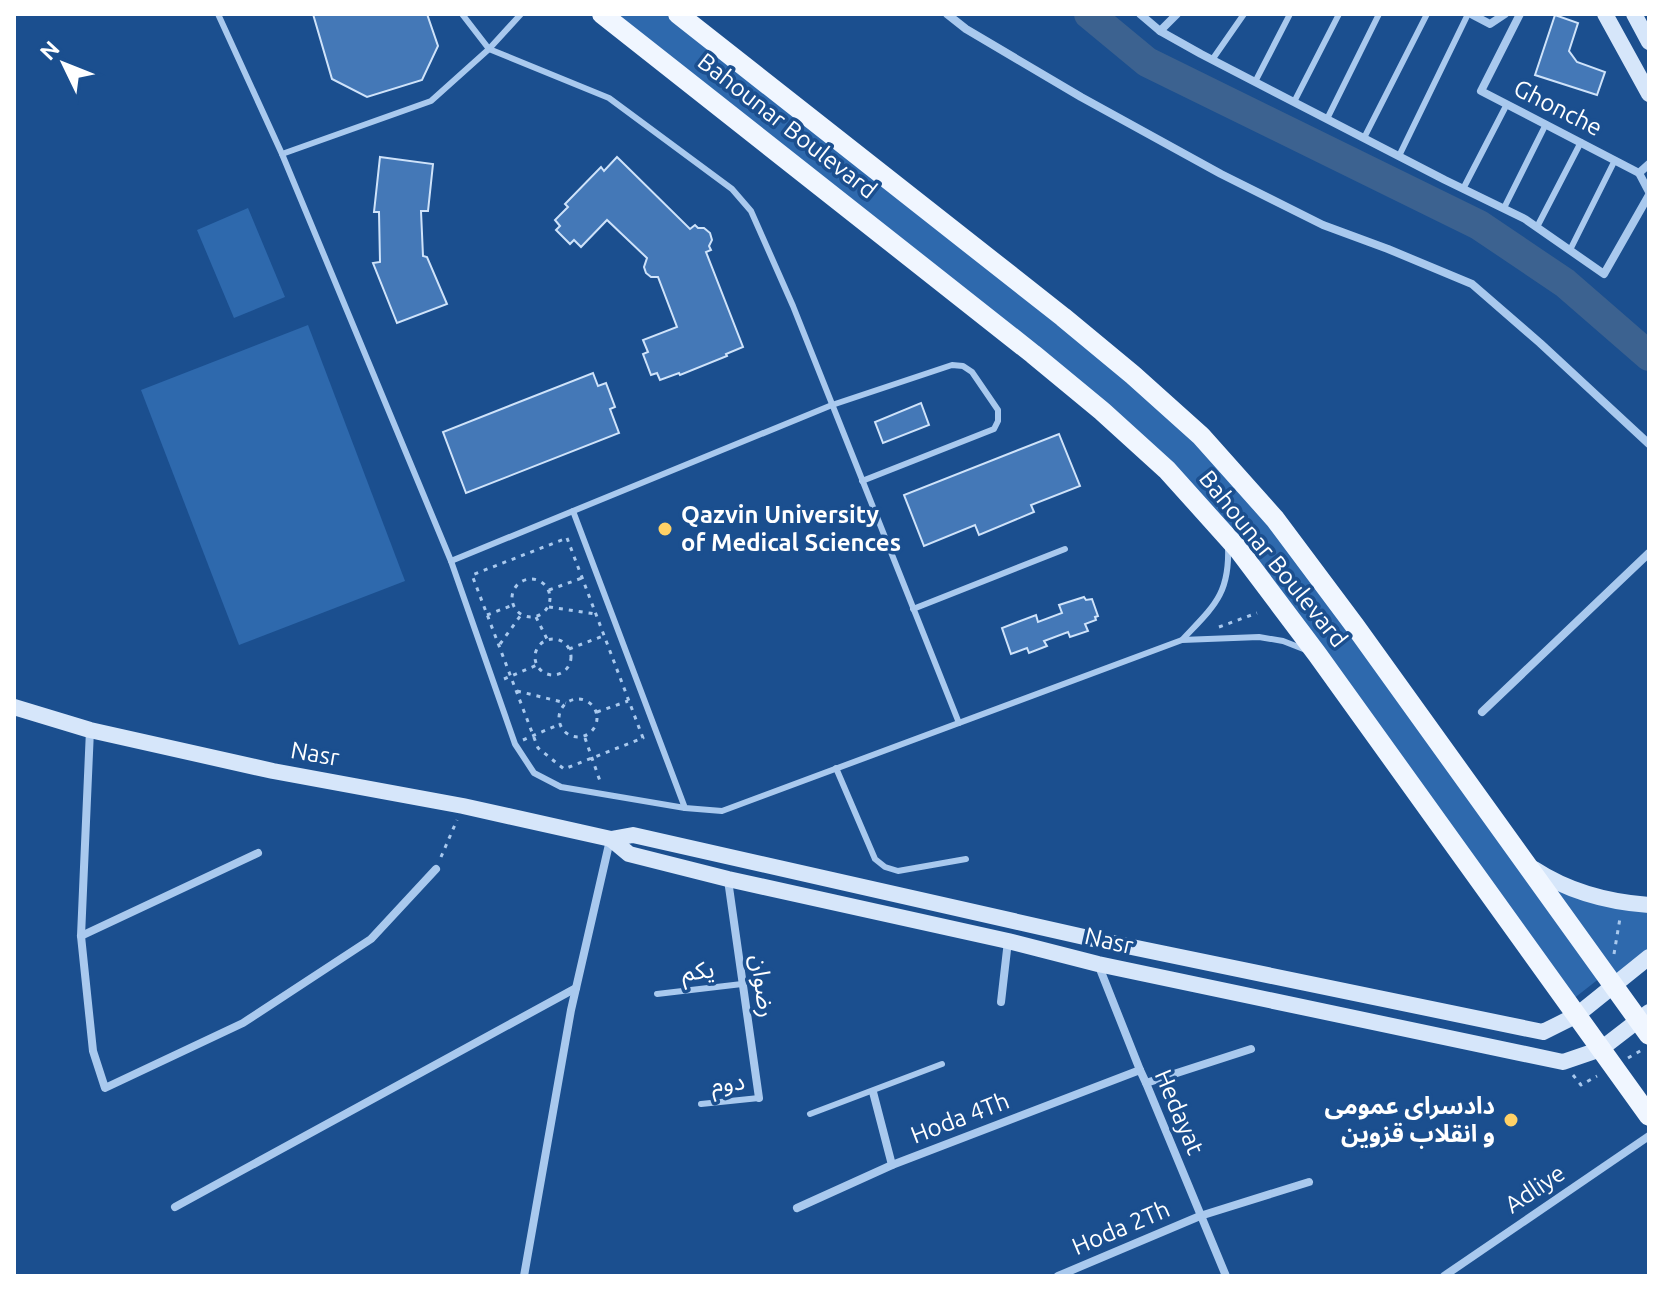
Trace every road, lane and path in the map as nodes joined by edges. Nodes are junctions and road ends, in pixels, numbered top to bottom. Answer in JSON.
{"nodes":[{"id":1,"x":218,"y":14,"type":"edge"},
{"id":2,"x":462,"y":14,"type":"edge"},
{"id":3,"x":521,"y":14,"type":"edge"},
{"id":4,"x":602,"y":14,"type":"edge"},
{"id":5,"x":678,"y":14,"type":"edge"},
{"id":6,"x":947,"y":14,"type":"edge"},
{"id":7,"x":1140,"y":14,"type":"edge"},
{"id":8,"x":1177,"y":14,"type":"edge"},
{"id":9,"x":1244,"y":14,"type":"edge"},
{"id":10,"x":1290,"y":14,"type":"edge"},
{"id":11,"x":1339,"y":14,"type":"edge"},
{"id":12,"x":1379,"y":14,"type":"edge"},
{"id":13,"x":1427,"y":14,"type":"edge"},
{"id":14,"x":1470,"y":14,"type":"edge"},
{"id":15,"x":1505,"y":14,"type":"edge"},
{"id":16,"x":1520,"y":14,"type":"edge"},
{"id":17,"x":1605,"y":14,"type":"edge"},
{"id":18,"x":1634,"y":14,"type":"edge"},
{"id":19,"x":1160,"y":31,"type":"junction"},
{"id":20,"x":1648,"y":39,"type":"edge"},
{"id":21,"x":489,"y":49,"type":"junction"},
{"id":22,"x":1212,"y":60,"type":"junction"},
{"id":23,"x":1255,"y":82,"type":"junction"},
{"id":24,"x":1649,"y":94,"type":"edge"},
{"id":25,"x":1294,"y":102,"type":"junction"},
{"id":26,"x":1507,"y":104,"type":"junction"},
{"id":27,"x":1327,"y":119,"type":"junction"},
{"id":28,"x":1546,"y":124,"type":"junction"},
{"id":29,"x":1364,"y":138,"type":"junction"},
{"id":30,"x":1581,"y":142,"type":"junction"},
{"id":31,"x":282,"y":154,"type":"junction"},
{"id":32,"x":1399,"y":156,"type":"junction"},
{"id":33,"x":1615,"y":160,"type":"junction"},
{"id":34,"x":1649,"y":164,"type":"edge"},
{"id":35,"x":1639,"y":173,"type":"junction"},
{"id":36,"x":1463,"y":189,"type":"junction"},
{"id":37,"x":1649,"y":193,"type":"edge"},
{"id":38,"x":1504,"y":208,"type":"junction"},
{"id":39,"x":1537,"y":227,"type":"junction"},
{"id":40,"x":1570,"y":250,"type":"junction"},
{"id":41,"x":832,"y":405,"type":"junction"},
{"id":42,"x":1649,"y":444,"type":"edge"},
{"id":43,"x":862,"y":481,"type":"junction"},
{"id":44,"x":573,"y":511,"type":"junction"},
{"id":45,"x":1228,"y":538,"type":"junction"},
{"id":46,"x":1065,"y":549,"type":"dead end"},
{"id":47,"x":1649,"y":553,"type":"edge"},
{"id":48,"x":451,"y":561,"type":"junction"},
{"id":49,"x":582,"y":578,"type":"junction"},
{"id":50,"x":549,"y":590,"type":"junction"},
{"id":51,"x":513,"y":605,"type":"junction"},
{"id":52,"x":549,"y":607,"type":"junction"},
{"id":53,"x":913,"y":609,"type":"junction"},
{"id":54,"x":596,"y":614,"type":"junction"},
{"id":55,"x":488,"y":615,"type":"junction"},
{"id":56,"x":521,"y":615,"type":"junction"},
{"id":57,"x":536,"y":617,"type":"junction"},
{"id":58,"x":472,"y":621,"type":"junction"},
{"id":59,"x":604,"y":636,"type":"junction"},
{"id":60,"x":548,"y":640,"type":"junction"},
{"id":61,"x":1182,"y":640,"type":"junction"},
{"id":62,"x":499,"y":645,"type":"junction"},
{"id":63,"x":569,"y":649,"type":"junction"},
{"id":64,"x":1317,"y":654,"type":"junction"},
{"id":65,"x":537,"y":665,"type":"junction"},
{"id":66,"x":511,"y":676,"type":"junction"},
{"id":67,"x":494,"y":684,"type":"junction"},
{"id":68,"x":517,"y":691,"type":"junction"},
{"id":69,"x":629,"y":701,"type":"junction"},
{"id":70,"x":566,"y":703,"type":"junction"},
{"id":71,"x":14,"y":707,"type":"edge"},
{"id":72,"x":597,"y":712,"type":"junction"},
{"id":73,"x":1482,"y":712,"type":"dead end"},
{"id":74,"x":959,"y":723,"type":"junction"},
{"id":75,"x":560,"y":724,"type":"junction"},
{"id":76,"x":90,"y":730,"type":"junction"},
{"id":77,"x":534,"y":735,"type":"junction"},
{"id":78,"x":584,"y":737,"type":"junction"},
{"id":79,"x":515,"y":744,"type":"junction"},
{"id":80,"x":592,"y":758,"type":"junction"},
{"id":81,"x":836,"y":768,"type":"junction"},
{"id":82,"x":606,"y":795,"type":"junction"},
{"id":83,"x":463,"y":806,"type":"junction"},
{"id":84,"x":685,"y":808,"type":"junction"},
{"id":85,"x":611,"y":839,"type":"junction"},
{"id":86,"x":258,"y":853,"type":"dead end"},
{"id":87,"x":966,"y":859,"type":"dead end"},
{"id":88,"x":1527,"y":865,"type":"junction"},
{"id":89,"x":436,"y":869,"type":"joint"},
{"id":90,"x":728,"y":879,"type":"junction"},
{"id":91,"x":1622,"y":903,"type":"junction"},
{"id":92,"x":1649,"y":905,"type":"edge"},
{"id":93,"x":81,"y":936,"type":"junction"},
{"id":94,"x":1008,"y":941,"type":"junction"},
{"id":95,"x":1614,"y":954,"type":"dead end"},
{"id":96,"x":1649,"y":957,"type":"edge"},
{"id":97,"x":1098,"y":964,"type":"junction"},
{"id":98,"x":742,"y":984,"type":"junction"},
{"id":99,"x":1614,"y":986,"type":"junction"},
{"id":100,"x":576,"y":988,"type":"junction"},
{"id":101,"x":657,"y":994,"type":"dead end"},
{"id":102,"x":1001,"y":1002,"type":"dead end"},
{"id":103,"x":1577,"y":1015,"type":"junction"},
{"id":104,"x":1646,"y":1022,"type":"edge"},
{"id":105,"x":1251,"y":1049,"type":"dead end"},
{"id":106,"x":1601,"y":1049,"type":"junction"},
{"id":107,"x":942,"y":1064,"type":"dead end"},
{"id":108,"x":1140,"y":1070,"type":"junction"},
{"id":109,"x":1146,"y":1083,"type":"junction"},
{"id":110,"x":873,"y":1092,"type":"junction"},
{"id":111,"x":759,"y":1098,"type":"joint"},
{"id":112,"x":701,"y":1104,"type":"dead end"},
{"id":113,"x":810,"y":1114,"type":"dead end"},
{"id":114,"x":1649,"y":1116,"type":"edge"},
{"id":115,"x":1649,"y":1136,"type":"edge"},
{"id":116,"x":892,"y":1165,"type":"junction"},
{"id":117,"x":1309,"y":1182,"type":"dead end"},
{"id":118,"x":175,"y":1207,"type":"dead end"},
{"id":119,"x":797,"y":1208,"type":"dead end"},
{"id":120,"x":1200,"y":1216,"type":"junction"},
{"id":121,"x":524,"y":1276,"type":"edge"},
{"id":122,"x":1058,"y":1276,"type":"edge"},
{"id":123,"x":1226,"y":1276,"type":"edge"},
{"id":124,"x":1444,"y":1276,"type":"edge"}],
"edges":[{"from":1,"to":31,"type":"lane"},
{"from":2,"to":21,"type":"lane"},
{"from":3,"to":21,"type":"lane"},
{"from":4,"to":45,"type":"main road","name":"Bahounar Boulevard"},
{"from":5,"to":88,"type":"main road","name":"Bahounar Boulevard"},
{"from":6,"to":42,"type":"street"},
{"from":7,"to":19,"type":"street"},
{"from":8,"to":19,"type":"street"},
{"from":9,"to":22,"type":"lane"},
{"from":10,"to":23,"type":"lane"},
{"from":11,"to":25,"type":"lane"},
{"from":12,"to":27,"type":"lane"},
{"from":13,"to":29,"type":"lane"},
{"from":14,"to":15,"type":"street"},
{"from":14,"to":32,"type":"lane"},
{"from":16,"to":26,"type":"street","name":"Ghonche"},
{"from":17,"to":24,"type":"street"},
{"from":18,"to":20,"type":"street"},
{"from":19,"to":22,"type":"street"},
{"from":21,"to":31,"type":"lane"},
{"from":21,"to":41,"type":"lane"},
{"from":22,"to":23,"type":"street"},
{"from":23,"to":25,"type":"street"},
{"from":25,"to":27,"type":"street"},
{"from":26,"to":28,"type":"street","name":"Ghonche"},
{"from":26,"to":36,"type":"lane"},
{"from":27,"to":29,"type":"street"},
{"from":28,"to":30,"type":"street","name":"Ghonche"},
{"from":28,"to":38,"type":"lane"},
{"from":29,"to":32,"type":"street"},
{"from":30,"to":33,"type":"street","name":"Ghonche"},
{"from":30,"to":39,"type":"lane"},
{"from":31,"to":48,"type":"lane"},
{"from":32,"to":36,"type":"street"},
{"from":33,"to":35,"type":"street","name":"Ghonche"},
{"from":33,"to":40,"type":"lane"},
{"from":34,"to":35,"type":"street"},
{"from":35,"to":37,"type":"street"},
{"from":36,"to":38,"type":"street"},
{"from":37,"to":40,"type":"street"},
{"from":38,"to":39,"type":"street"},
{"from":39,"to":40,"type":"street"},
{"from":41,"to":43,"type":"lane"},
{"from":41,"to":43,"type":"lane"},
{"from":41,"to":44,"type":"lane"},
{"from":43,"to":53,"type":"lane"},
{"from":44,"to":48,"type":"lane"},
{"from":44,"to":84,"type":"lane"},
{"from":45,"to":61,"type":"lane"},
{"from":45,"to":64,"type":"main road","name":"Bahounar Boulevard"},
{"from":46,"to":53,"type":"lane"},
{"from":47,"to":73,"type":"street"},
{"from":48,"to":58,"type":"lane"},
{"from":49,"to":50,"type":"path"},
{"from":49,"to":54,"type":"path"},
{"from":49,"to":55,"type":"path"},
{"from":50,"to":51,"type":"path"},
{"from":50,"to":52,"type":"path"},
{"from":51,"to":55,"type":"path"},
{"from":51,"to":56,"type":"path"},
{"from":52,"to":54,"type":"path"},
{"from":52,"to":57,"type":"path"},
{"from":53,"to":74,"type":"lane"},
{"from":54,"to":59,"type":"path"},
{"from":55,"to":58,"type":"path"},
{"from":55,"to":62,"type":"path"},
{"from":56,"to":57,"type":"path"},
{"from":56,"to":62,"type":"path"},
{"from":57,"to":60,"type":"path"},
{"from":58,"to":67,"type":"lane"},
{"from":59,"to":63,"type":"path"},
{"from":59,"to":69,"type":"path"},
{"from":60,"to":63,"type":"path"},
{"from":60,"to":65,"type":"path"},
{"from":61,"to":64,"type":"lane"},
{"from":61,"to":74,"type":"lane"},
{"from":62,"to":66,"type":"path"},
{"from":63,"to":65,"type":"path"},
{"from":64,"to":103,"type":"main road","name":"Bahounar Boulevard"},
{"from":65,"to":66,"type":"path"},
{"from":66,"to":67,"type":"path"},
{"from":66,"to":68,"type":"path"},
{"from":67,"to":79,"type":"lane"},
{"from":68,"to":70,"type":"path"},
{"from":68,"to":77,"type":"path"},
{"from":69,"to":72,"type":"path"},
{"from":69,"to":80,"type":"path"},
{"from":70,"to":72,"type":"path"},
{"from":70,"to":75,"type":"path"},
{"from":71,"to":76,"type":"street","name":"Nasr"},
{"from":72,"to":78,"type":"path"},
{"from":74,"to":81,"type":"lane"},
{"from":75,"to":77,"type":"path"},
{"from":75,"to":78,"type":"path"},
{"from":76,"to":83,"type":"street","name":"Nasr"},
{"from":76,"to":93,"type":"street"},
{"from":77,"to":79,"type":"path"},
{"from":77,"to":80,"type":"path"},
{"from":78,"to":80,"type":"path"},
{"from":79,"to":82,"type":"lane"},
{"from":80,"to":82,"type":"path"},
{"from":81,"to":84,"type":"lane"},
{"from":81,"to":87,"type":"lane"},
{"from":82,"to":84,"type":"lane"},
{"from":83,"to":85,"type":"street","name":"Nasr"},
{"from":83,"to":89,"type":"path"},
{"from":85,"to":90,"type":"street","name":"Nasr"},
{"from":85,"to":100,"type":"street"},
{"from":85,"to":103,"type":"street","name":"Nasr"},
{"from":86,"to":93,"type":"street"},
{"from":88,"to":91,"type":"street"},
{"from":88,"to":99,"type":"main road","name":"Bahounar Boulevard"},
{"from":89,"to":93,"type":"street"},
{"from":90,"to":94,"type":"street","name":"Nasr"},
{"from":90,"to":98,"type":"street","name":"رضوان"},
{"from":91,"to":92,"type":"street"},
{"from":91,"to":95,"type":"path"},
{"from":94,"to":97,"type":"street","name":"Nasr"},
{"from":94,"to":102,"type":"street"},
{"from":96,"to":99,"type":"street","name":"Nasr"},
{"from":97,"to":106,"type":"street","name":"Nasr"},
{"from":97,"to":108,"type":"street","name":"Hedayat"},
{"from":98,"to":101,"type":"lane","name":"یکم"},
{"from":98,"to":111,"type":"street","name":"رضوان"},
{"from":99,"to":103,"type":"street","name":"Nasr"},
{"from":99,"to":104,"type":"main road","name":"Bahounar Boulevard"},
{"from":100,"to":118,"type":"street"},
{"from":100,"to":121,"type":"street"},
{"from":103,"to":106,"type":"main road","name":"Bahounar Boulevard"},
{"from":104,"to":106,"type":"street","name":"Nasr"},
{"from":105,"to":109,"type":"street"},
{"from":106,"to":114,"type":"main road","name":"Bahounar Boulevard"},
{"from":107,"to":110,"type":"lane"},
{"from":108,"to":109,"type":"street","name":"Hedayat"},
{"from":108,"to":116,"type":"street","name":"Hoda 4Th"},
{"from":109,"to":120,"type":"street","name":"Hedayat"},
{"from":110,"to":113,"type":"lane"},
{"from":110,"to":116,"type":"street"},
{"from":111,"to":112,"type":"lane","name":"دوم"},
{"from":115,"to":124,"type":"street","name":"Adliye"},
{"from":116,"to":119,"type":"street","name":"Hoda 4Th"},
{"from":117,"to":120,"type":"street","name":"Hoda 2Th"},
{"from":120,"to":122,"type":"street","name":"Hoda 2Th"},
{"from":120,"to":123,"type":"street","name":"Hedayat"}]}
